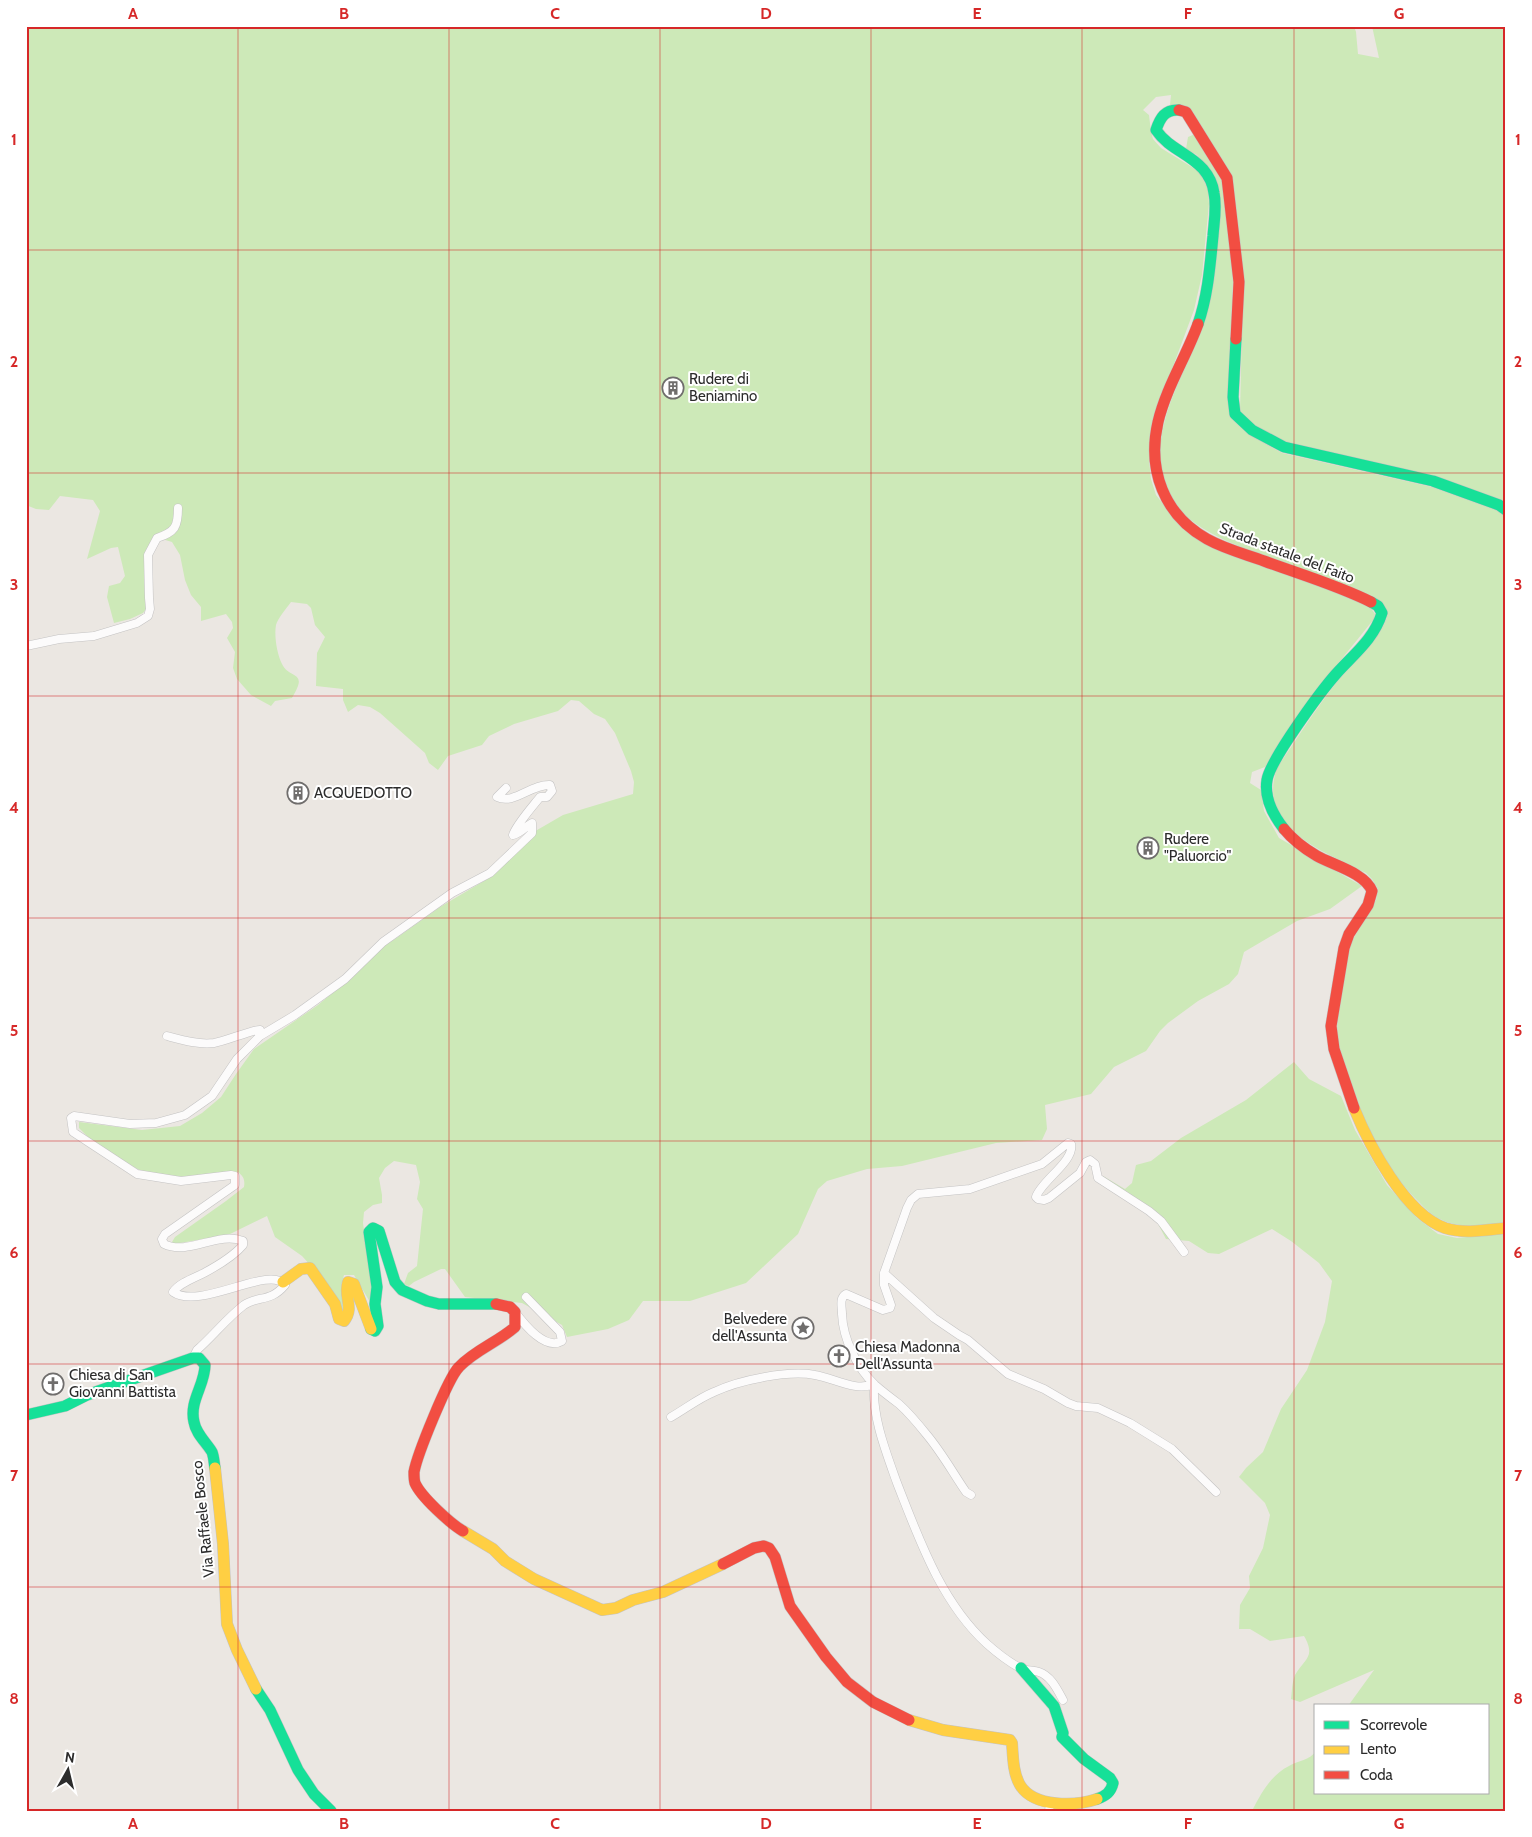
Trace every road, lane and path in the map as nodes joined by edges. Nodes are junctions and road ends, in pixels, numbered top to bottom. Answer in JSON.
{"nodes":[{"id":1,"x":178,"y":508,"type":"dead end"},
{"id":2,"x":1506,"y":510,"type":"edge"},
{"id":3,"x":26,"y":646,"type":"edge"},
{"id":4,"x":506,"y":788,"type":"dead end"},
{"id":5,"x":167,"y":1036,"type":"dead end"},
{"id":6,"x":260,"y":1036,"type":"junction"},
{"id":7,"x":1506,"y":1228,"type":"edge"},
{"id":8,"x":1184,"y":1252,"type":"dead end"},
{"id":9,"x":884,"y":1273,"type":"junction"},
{"id":10,"x":283,"y":1282,"type":"junction"},
{"id":11,"x":526,"y":1297,"type":"dead end"},
{"id":12,"x":515,"y":1312,"type":"junction"},
{"id":13,"x":193,"y":1358,"type":"junction"},
{"id":14,"x":874,"y":1384,"type":"junction"},
{"id":15,"x":26,"y":1415,"type":"edge"},
{"id":16,"x":671,"y":1417,"type":"dead end"},
{"id":17,"x":1216,"y":1492,"type":"dead end"},
{"id":18,"x":971,"y":1495,"type":"dead end"},
{"id":19,"x":1021,"y":1668,"type":"junction"},
{"id":20,"x":1063,"y":1700,"type":"dead end"},
{"id":21,"x":1050,"y":1807,"type":"edge"},
{"id":22,"x":331,"y":1811,"type":"edge"}],
"edges":[{"from":1,"to":3,"type":"street"},
{"from":2,"to":7,"type":"street","name":"Strada statale del Faito"},
{"from":4,"to":6,"type":"street"},
{"from":5,"to":6,"type":"street"},
{"from":6,"to":10,"type":"street"},
{"from":8,"to":9,"type":"street"},
{"from":9,"to":14,"type":"street"},
{"from":9,"to":17,"type":"street"},
{"from":10,"to":12,"type":"street"},
{"from":10,"to":13,"type":"street"},
{"from":11,"to":12,"type":"street"},
{"from":12,"to":21,"type":"street"},
{"from":13,"to":15,"type":"street"},
{"from":13,"to":22,"type":"street","name":"Via Raffaele Bosco"},
{"from":14,"to":16,"type":"street"},
{"from":14,"to":18,"type":"street"},
{"from":14,"to":19,"type":"street"},
{"from":19,"to":20,"type":"street"},
{"from":19,"to":21,"type":"street"}]}
